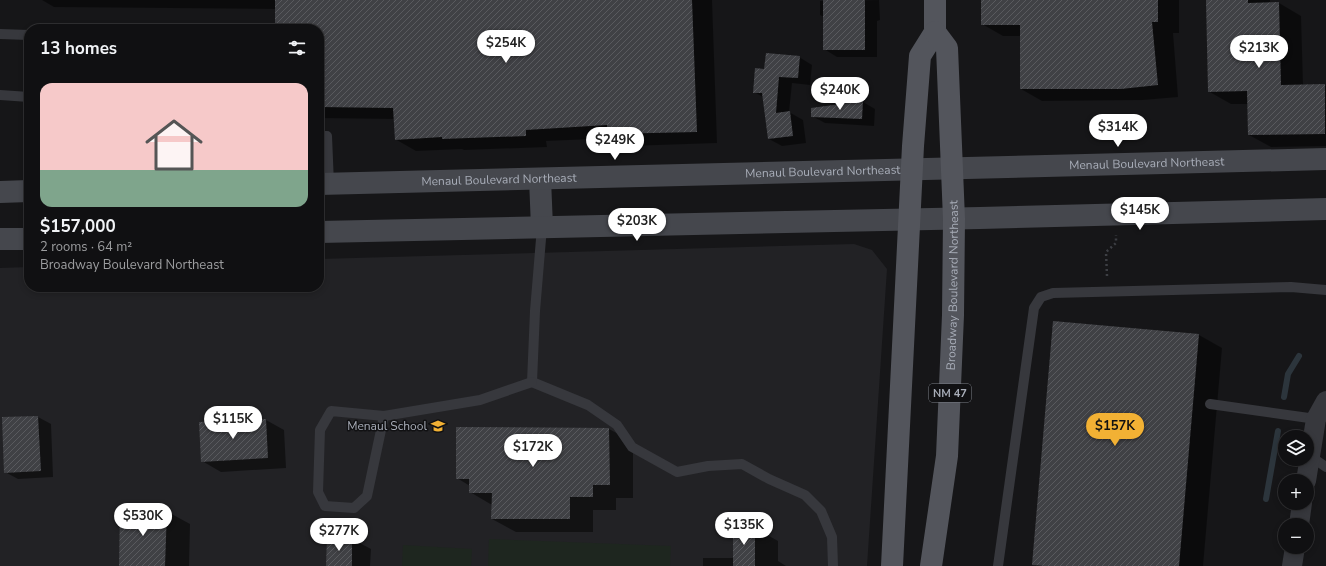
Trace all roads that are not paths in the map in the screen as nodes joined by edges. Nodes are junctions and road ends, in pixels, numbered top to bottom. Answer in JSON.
{"nodes":[{"id":1,"x":935,"y":0,"type":"edge"},
{"id":2,"x":935,"y":32,"type":"junction"},
{"id":3,"x":0,"y":34,"type":"edge"},
{"id":4,"x":24,"y":35,"type":"edge"},
{"id":5,"x":0,"y":96,"type":"edge"},
{"id":6,"x":24,"y":96,"type":"edge"},
{"id":7,"x":324,"y":136,"type":"edge"},
{"id":8,"x":1326,"y":159,"type":"edge"},
{"id":9,"x":951,"y":169,"type":"junction"},
{"id":10,"x":911,"y":170,"type":"junction"},
{"id":11,"x":540,"y":179,"type":"junction"},
{"id":12,"x":324,"y":184,"type":"edge"},
{"id":13,"x":24,"y":191,"type":"edge"},
{"id":14,"x":0,"y":192,"type":"edge"},
{"id":15,"x":1326,"y":209,"type":"edge"},
{"id":16,"x":954,"y":218,"type":"junction"},
{"id":17,"x":909,"y":219,"type":"junction"},
{"id":18,"x":542,"y":227,"type":"junction"},
{"id":19,"x":324,"y":232,"type":"edge"},
{"id":20,"x":0,"y":239,"type":"edge"},
{"id":21,"x":24,"y":239,"type":"edge"},
{"id":22,"x":1326,"y":290,"type":"edge"},
{"id":23,"x":532,"y":382,"type":"junction"},
{"id":24,"x":1326,"y":401,"type":"edge"},
{"id":25,"x":1210,"y":404,"type":"dead end"},
{"id":26,"x":384,"y":416,"type":"junction"},
{"id":27,"x":1316,"y":419,"type":"junction"},
{"id":28,"x":1318,"y":461,"type":"edge"},
{"id":29,"x":1310,"y":474,"type":"edge"},
{"id":30,"x":1294,"y":554,"type":"edge"},
{"id":31,"x":833,"y":566,"type":"edge"},
{"id":32,"x":892,"y":566,"type":"edge"},
{"id":33,"x":931,"y":566,"type":"edge"},
{"id":34,"x":998,"y":566,"type":"edge"},
{"id":35,"x":1292,"y":566,"type":"edge"}],
"edges":[{"from":1,"to":2,"type":"main road"},
{"from":2,"to":9,"type":"main road","name":"Broadway Boulevard Northeast","number":"NM 47"},
{"from":2,"to":10,"type":"main road"},
{"from":3,"to":4,"type":"lane"},
{"from":5,"to":6,"type":"lane"},
{"from":7,"to":12,"type":"lane"},
{"from":8,"to":9,"type":"main road","name":"Menaul Boulevard Northeast"},
{"from":9,"to":10,"type":"main road","name":"Menaul Boulevard Northeast"},
{"from":9,"to":16,"type":"main road","name":"Broadway Boulevard Northeast","number":"NM 47"},
{"from":10,"to":11,"type":"main road","name":"Menaul Boulevard Northeast"},
{"from":10,"to":17,"type":"main road"},
{"from":11,"to":12,"type":"main road","name":"Menaul Boulevard Northeast"},
{"from":11,"to":18,"type":"main road"},
{"from":13,"to":14,"type":"main road"},
{"from":15,"to":16,"type":"main road"},
{"from":16,"to":17,"type":"main road"},
{"from":16,"to":33,"type":"main road","name":"Broadway Boulevard Northeast","number":"NM 47"},
{"from":17,"to":18,"type":"main road"},
{"from":17,"to":32,"type":"main road"},
{"from":18,"to":19,"type":"main road"},
{"from":18,"to":23,"type":"lane"},
{"from":20,"to":21,"type":"main road"},
{"from":22,"to":34,"type":"lane"},
{"from":23,"to":26,"type":"lane"},
{"from":23,"to":31,"type":"lane"},
{"from":24,"to":27,"type":"street"},
{"from":25,"to":27,"type":"lane"},
{"from":26,"to":26,"type":"lane"},
{"from":27,"to":28,"type":"street"},
{"from":28,"to":29,"type":"street"},
{"from":30,"to":35,"type":"street"}]}
